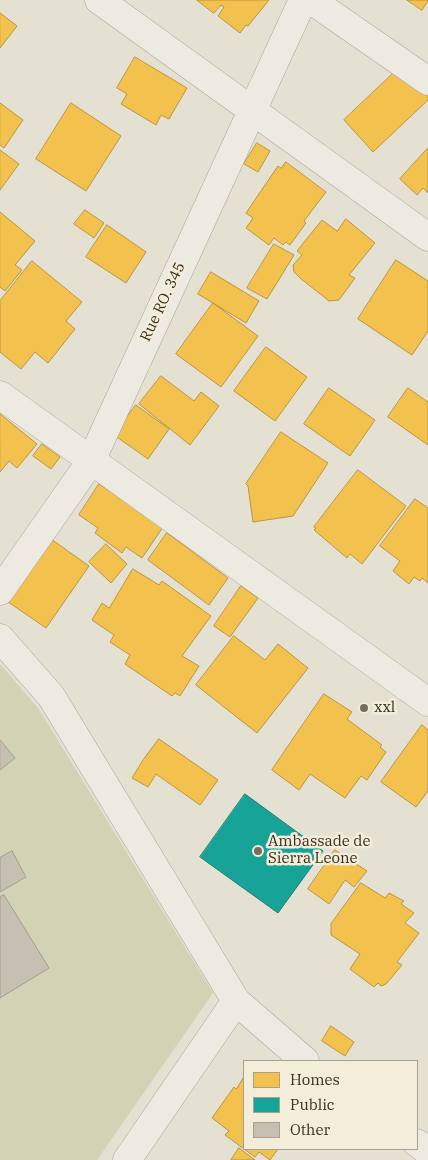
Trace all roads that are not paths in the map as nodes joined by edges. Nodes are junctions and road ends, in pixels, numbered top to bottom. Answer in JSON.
{"nodes":[{"id":1,"x":98,"y":0,"type":"edge"},
{"id":2,"x":303,"y":0,"type":"edge"},
{"id":3,"x":311,"y":0,"type":"edge"},
{"id":4,"x":428,"y":81,"type":"edge"},
{"id":5,"x":251,"y":109,"type":"junction"},
{"id":6,"x":428,"y":237,"type":"edge"},
{"id":7,"x":0,"y":395,"type":"edge"},
{"id":8,"x":91,"y":460,"type":"junction"},
{"id":9,"x":0,"y":591,"type":"edge"},
{"id":10,"x":0,"y":638,"type":"edge"},
{"id":11,"x":428,"y":702,"type":"edge"},
{"id":12,"x":236,"y":1001,"type":"junction"},
{"id":13,"x":304,"y":1060,"type":"edge"},
{"id":14,"x":127,"y":1160,"type":"edge"}],
"edges":[{"from":1,"to":5,"type":"street"},
{"from":2,"to":5,"type":"street","name":"Rue RO. 345"},
{"from":3,"to":4,"type":"street"},
{"from":5,"to":6,"type":"street"},
{"from":5,"to":8,"type":"street","name":"Rue RO. 345"},
{"from":7,"to":8,"type":"street"},
{"from":8,"to":9,"type":"street","name":"Rue RO. 345"},
{"from":8,"to":11,"type":"street"},
{"from":10,"to":12,"type":"street"},
{"from":12,"to":13,"type":"street"},
{"from":12,"to":14,"type":"street"}]}
